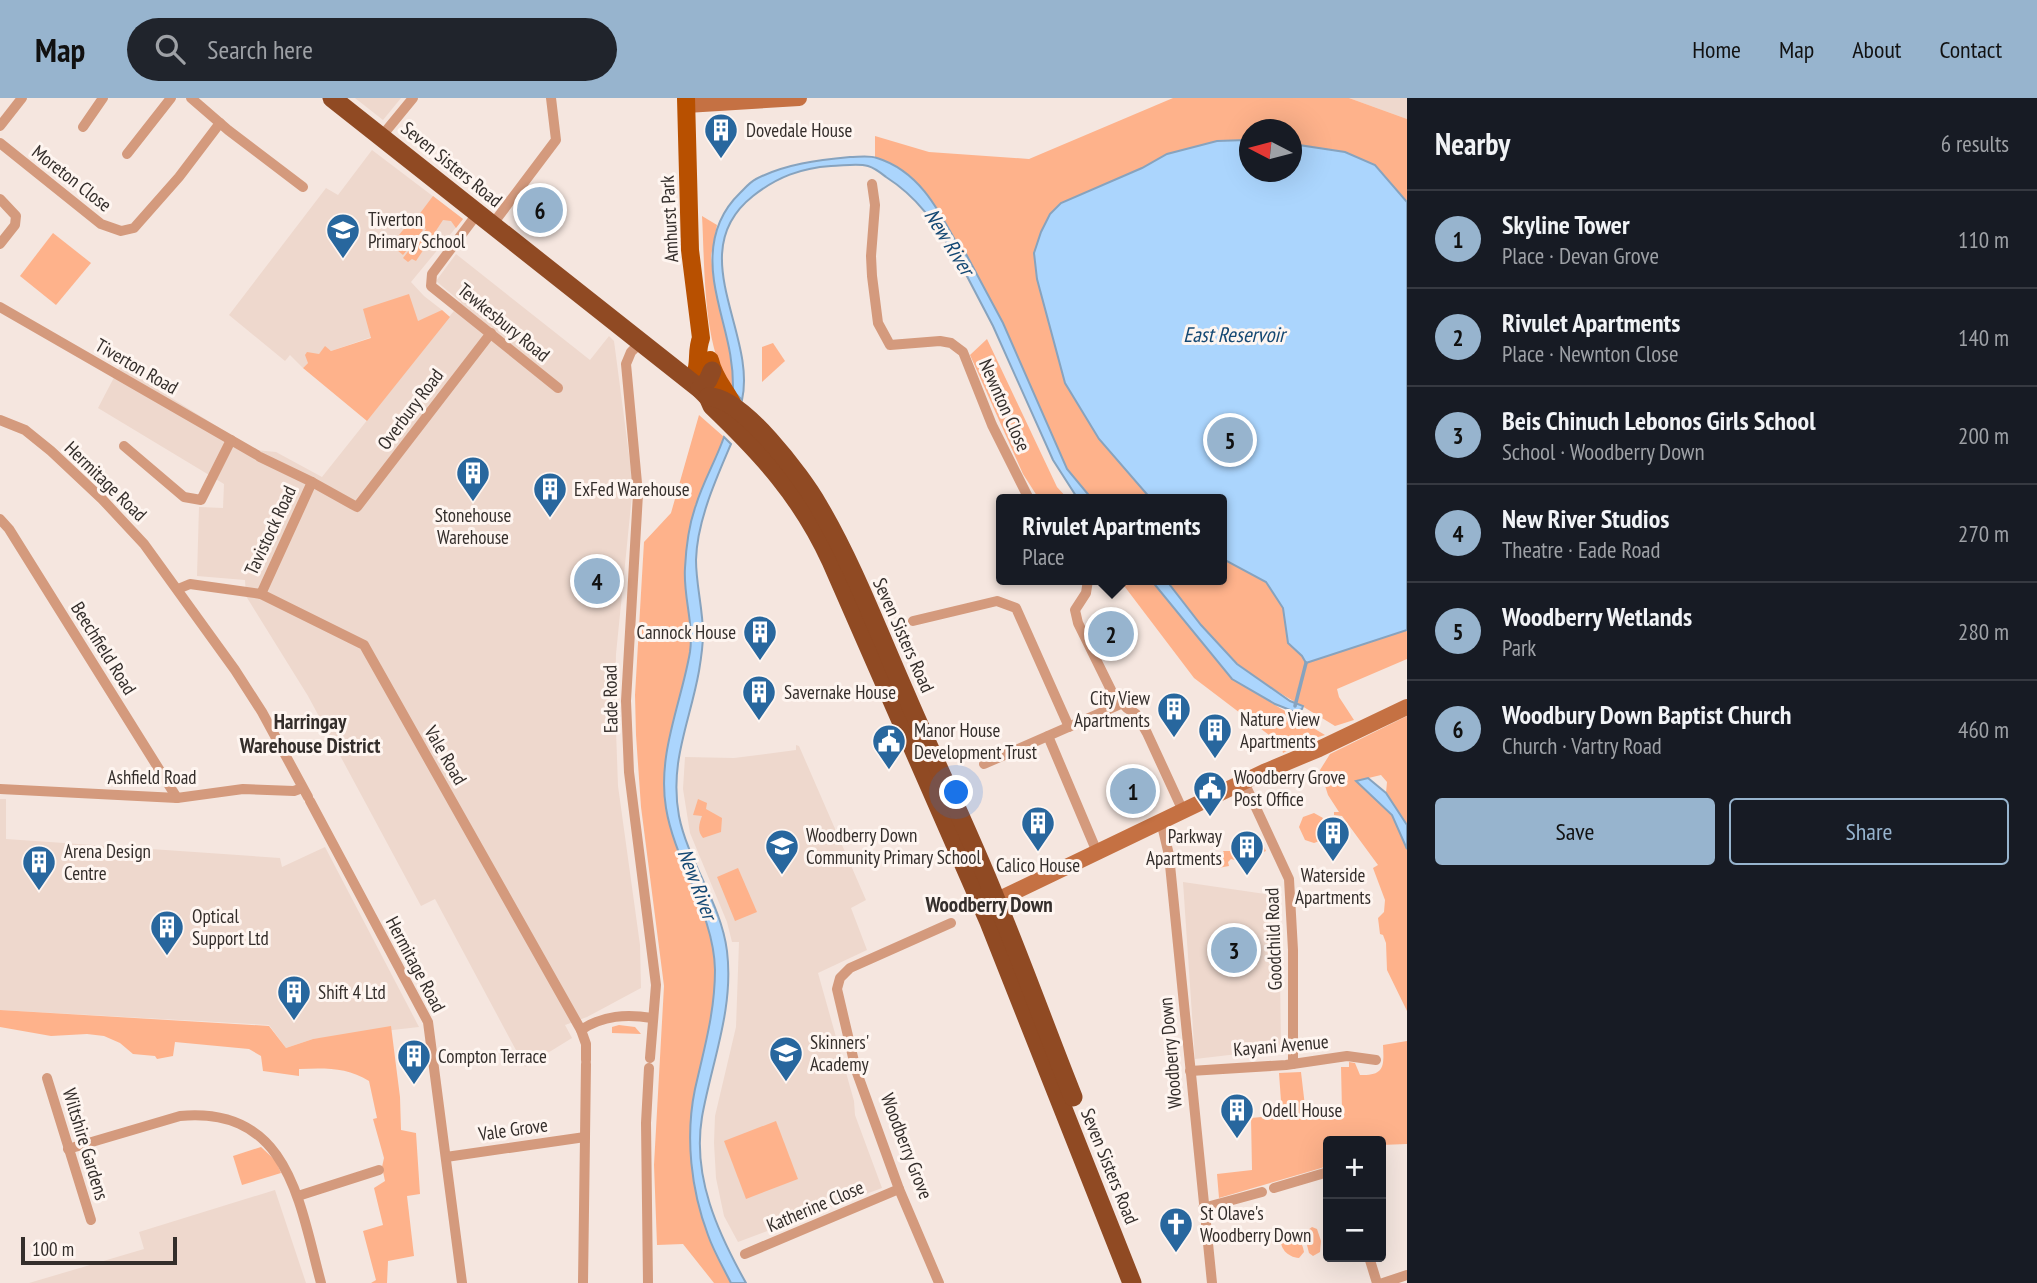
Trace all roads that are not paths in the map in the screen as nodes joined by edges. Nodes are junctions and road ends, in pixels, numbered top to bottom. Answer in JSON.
{"nodes":[{"id":1,"x":22,"y":98,"type":"edge"},
{"id":2,"x":103,"y":98,"type":"edge"},
{"id":3,"x":171,"y":98,"type":"edge"},
{"id":4,"x":191,"y":98,"type":"edge"},
{"id":5,"x":332,"y":98,"type":"edge"},
{"id":6,"x":413,"y":98,"type":"edge"},
{"id":7,"x":551,"y":98,"type":"edge"},
{"id":8,"x":799,"y":98,"type":"edge"},
{"id":9,"x":686,"y":102,"type":"edge"},
{"id":10,"x":220,"y":123,"type":"junction"},
{"id":11,"x":0,"y":126,"type":"edge"},
{"id":12,"x":83,"y":127,"type":"dead end"},
{"id":13,"x":381,"y":136,"type":"junction"},
{"id":14,"x":0,"y":143,"type":"edge"},
{"id":15,"x":128,"y":154,"type":"dead end"},
{"id":16,"x":872,"y":184,"type":"dead end"},
{"id":17,"x":303,"y":187,"type":"dead end"},
{"id":18,"x":0,"y":199,"type":"edge"},
{"id":19,"x":479,"y":221,"type":"junction"},
{"id":20,"x":0,"y":244,"type":"edge"},
{"id":21,"x":0,"y":307,"type":"edge"},
{"id":22,"x":491,"y":333,"type":"junction"},
{"id":23,"x":701,"y":338,"type":"junction"},
{"id":24,"x":640,"y":343,"type":"junction"},
{"id":25,"x":712,"y":371,"type":"junction"},
{"id":26,"x":558,"y":388,"type":"dead end"},
{"id":27,"x":700,"y":390,"type":"junction"},
{"id":28,"x":734,"y":407,"type":"junction"},
{"id":29,"x":0,"y":420,"type":"edge"},
{"id":30,"x":232,"y":440,"type":"junction"},
{"id":31,"x":124,"y":446,"type":"dead end"},
{"id":32,"x":312,"y":482,"type":"junction"},
{"id":33,"x":1026,"y":494,"type":"edge"},
{"id":34,"x":357,"y":507,"type":"joint"},
{"id":35,"x":0,"y":519,"type":"edge"},
{"id":36,"x":1087,"y":585,"type":"edge"},
{"id":37,"x":178,"y":589,"type":"junction"},
{"id":38,"x":261,"y":594,"type":"junction"},
{"id":39,"x":913,"y":621,"type":"dead end"},
{"id":40,"x":1123,"y":703,"type":"junction"},
{"id":41,"x":1407,"y":707,"type":"edge"},
{"id":42,"x":1069,"y":727,"type":"junction"},
{"id":43,"x":1048,"y":736,"type":"junction"},
{"id":44,"x":984,"y":764,"type":"dead end"},
{"id":45,"x":1244,"y":782,"type":"junction"},
{"id":46,"x":0,"y":789,"type":"edge"},
{"id":47,"x":307,"y":795,"type":"junction"},
{"id":48,"x":177,"y":798,"type":"junction"},
{"id":49,"x":1183,"y":811,"type":"junction"},
{"id":50,"x":1161,"y":821,"type":"junction"},
{"id":51,"x":1097,"y":852,"type":"junction"},
{"id":52,"x":989,"y":903,"type":"junction"},
{"id":53,"x":951,"y":923,"type":"dead end"},
{"id":54,"x":652,"y":1018,"type":"junction"},
{"id":55,"x":581,"y":1030,"type":"junction"},
{"id":56,"x":1376,"y":1060,"type":"dead end"},
{"id":57,"x":1293,"y":1063,"type":"junction"},
{"id":58,"x":1190,"y":1071,"type":"junction"},
{"id":59,"x":47,"y":1078,"type":"dead end"},
{"id":60,"x":585,"y":1137,"type":"junction"},
{"id":61,"x":68,"y":1149,"type":"junction"},
{"id":62,"x":446,"y":1157,"type":"junction"},
{"id":63,"x":379,"y":1170,"type":"dead end"},
{"id":64,"x":1323,"y":1173,"type":"edge"},
{"id":65,"x":1274,"y":1188,"type":"dead end"},
{"id":66,"x":899,"y":1189,"type":"junction"},
{"id":67,"x":1262,"y":1192,"type":"dead end"},
{"id":68,"x":298,"y":1196,"type":"junction"},
{"id":69,"x":1203,"y":1208,"type":"junction"},
{"id":70,"x":91,"y":1220,"type":"dead end"},
{"id":71,"x":745,"y":1254,"type":"dead end"},
{"id":72,"x":1371,"y":1262,"type":"edge"},
{"id":73,"x":1407,"y":1275,"type":"edge"},
{"id":74,"x":321,"y":1283,"type":"edge"},
{"id":75,"x":462,"y":1283,"type":"edge"},
{"id":76,"x":583,"y":1283,"type":"edge"},
{"id":77,"x":648,"y":1283,"type":"edge"},
{"id":78,"x":939,"y":1283,"type":"edge"},
{"id":79,"x":1132,"y":1283,"type":"edge"},
{"id":80,"x":1145,"y":1283,"type":"edge"},
{"id":81,"x":1212,"y":1283,"type":"edge"},
{"id":82,"x":1377,"y":1283,"type":"edge"},
{"id":83,"x":1383,"y":1283,"type":"edge"}],
"edges":[{"from":1,"to":11,"type":"street"},
{"from":2,"to":12,"type":"street"},
{"from":3,"to":15,"type":"street"},
{"from":4,"to":10,"type":"street"},
{"from":5,"to":13,"type":"highway","name":"Seven Sisters Road"},
{"from":6,"to":13,"type":"street"},
{"from":7,"to":19,"type":"street"},
{"from":8,"to":9,"type":"street"},
{"from":9,"to":23,"type":"main road","name":"Amhurst Park"},
{"from":10,"to":14,"type":"street","name":"Moreton Close"},
{"from":10,"to":17,"type":"street"},
{"from":13,"to":19,"type":"highway","name":"Seven Sisters Road"},
{"from":16,"to":33,"type":"street","name":"Newnton Close"},
{"from":18,"to":20,"type":"street"},
{"from":19,"to":22,"type":"street","name":"Tewkesbury Road"},
{"from":19,"to":24,"type":"highway","name":"Seven Sisters Road"},
{"from":21,"to":30,"type":"street","name":"Tiverton Road"},
{"from":22,"to":26,"type":"street","name":"Tewkesbury Road"},
{"from":22,"to":34,"type":"street","name":"Overbury Road"},
{"from":23,"to":25,"type":"main road","name":"Amhurst Park"},
{"from":23,"to":27,"type":"main road","name":"Amhurst Park"},
{"from":24,"to":27,"type":"highway","name":"Seven Sisters Road"},
{"from":24,"to":54,"type":"street","name":"Eade Road"},
{"from":25,"to":27,"type":"highway"},
{"from":25,"to":28,"type":"main road","name":"Amhurst Park"},
{"from":27,"to":28,"type":"highway","name":"Seven Sisters Road"},
{"from":27,"to":52,"type":"highway","name":"Seven Sisters Road"},
{"from":28,"to":52,"type":"highway","name":"Seven Sisters Road"},
{"from":29,"to":37,"type":"street","name":"Hermitage Road"},
{"from":30,"to":31,"type":"street"},
{"from":30,"to":32,"type":"street","name":"Tiverton Road"},
{"from":32,"to":34,"type":"street","name":"Tiverton Road"},
{"from":32,"to":38,"type":"street","name":"Tavistock Road"},
{"from":35,"to":48,"type":"street","name":"Beechfield Road"},
{"from":36,"to":40,"type":"street"},
{"from":37,"to":38,"type":"street","name":"Vale Road"},
{"from":37,"to":47,"type":"street","name":"Hermitage Road"},
{"from":38,"to":55,"type":"street","name":"Vale Road"},
{"from":39,"to":42,"type":"street"},
{"from":40,"to":42,"type":"street"},
{"from":40,"to":49,"type":"street"},
{"from":41,"to":45,"type":"street"},
{"from":42,"to":43,"type":"street"},
{"from":43,"to":44,"type":"street"},
{"from":43,"to":51,"type":"street"},
{"from":45,"to":49,"type":"street"},
{"from":45,"to":57,"type":"street","name":"Goodchild Road"},
{"from":46,"to":48,"type":"street","name":"Ashfield Road"},
{"from":47,"to":48,"type":"street","name":"Ashfield Road"},
{"from":47,"to":62,"type":"street","name":"Hermitage Road"},
{"from":49,"to":50,"type":"street"},
{"from":50,"to":51,"type":"street"},
{"from":50,"to":58,"type":"street","name":"Woodberry Down"},
{"from":51,"to":52,"type":"street"},
{"from":52,"to":79,"type":"highway","name":"Seven Sisters Road"},
{"from":52,"to":80,"type":"highway","name":"Seven Sisters Road"},
{"from":53,"to":66,"type":"street","name":"Woodberry Grove"},
{"from":54,"to":55,"type":"street"},
{"from":54,"to":77,"type":"street","name":"Eade Road"},
{"from":55,"to":60,"type":"street","name":"Vale Road"},
{"from":56,"to":57,"type":"street","name":"Kayani Avenue"},
{"from":57,"to":58,"type":"street","name":"Kayani Avenue"},
{"from":58,"to":69,"type":"street","name":"Woodberry Down"},
{"from":59,"to":61,"type":"street","name":"Wiltshire Gardens"},
{"from":60,"to":62,"type":"street","name":"Vale Grove"},
{"from":60,"to":76,"type":"street","name":"Vale Road"},
{"from":61,"to":68,"type":"street"},
{"from":61,"to":70,"type":"street","name":"Wiltshire Gardens"},
{"from":62,"to":75,"type":"street","name":"Hermitage Road"},
{"from":63,"to":68,"type":"street"},
{"from":64,"to":65,"type":"street"},
{"from":66,"to":71,"type":"street","name":"Katherine Close"},
{"from":66,"to":78,"type":"street","name":"Woodberry Grove"},
{"from":67,"to":69,"type":"street"},
{"from":68,"to":74,"type":"street"},
{"from":69,"to":81,"type":"street","name":"Woodberry Down"},
{"from":72,"to":82,"type":"street"},
{"from":73,"to":83,"type":"street"}]}
